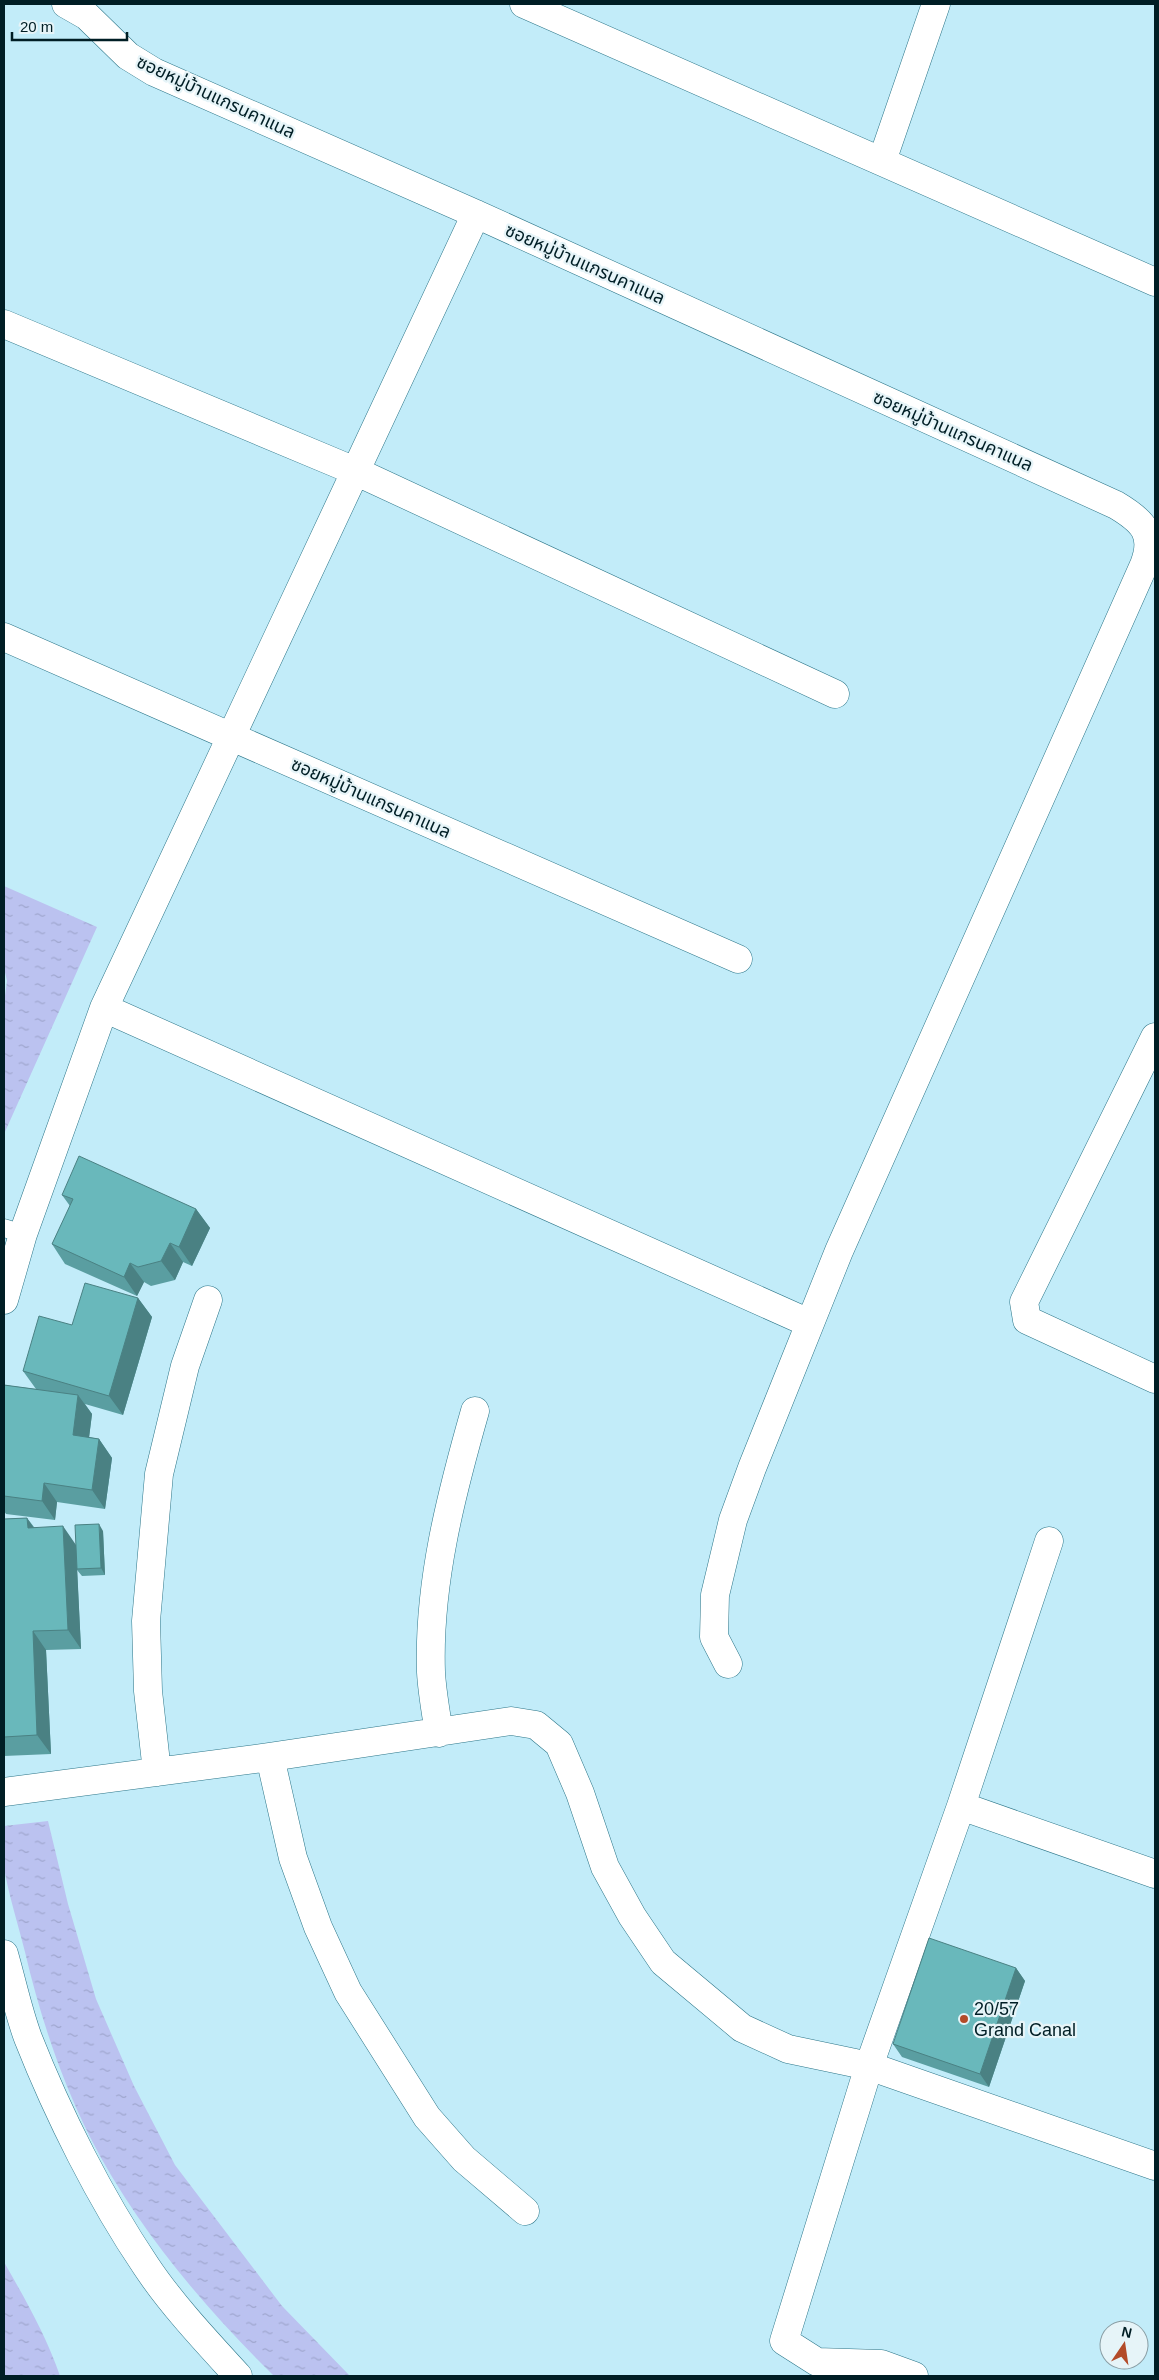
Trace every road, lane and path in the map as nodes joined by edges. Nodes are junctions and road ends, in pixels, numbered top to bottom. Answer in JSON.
{"nodes":[{"id":1,"x":66,"y":4,"type":"edge"},
{"id":2,"x":524,"y":4,"type":"edge"},
{"id":3,"x":936,"y":4,"type":"edge"},
{"id":4,"x":882,"y":161,"type":"junction"},
{"id":5,"x":476,"y":214,"type":"junction"},
{"id":6,"x":1155,"y":282,"type":"edge"},
{"id":7,"x":4,"y":324,"type":"edge"},
{"id":8,"x":355,"y":471,"type":"junction"},
{"id":9,"x":4,"y":636,"type":"edge"},
{"id":10,"x":835,"y":694,"type":"dead end"},
{"id":11,"x":231,"y":737,"type":"junction"},
{"id":12,"x":738,"y":959,"type":"dead end"},
{"id":13,"x":104,"y":1008,"type":"junction"},
{"id":14,"x":1155,"y":1037,"type":"edge"},
{"id":15,"x":13,"y":1231,"type":"edge"},
{"id":16,"x":4,"y":1300,"type":"edge"},
{"id":17,"x":208,"y":1300,"type":"dead end"},
{"id":18,"x":809,"y":1323,"type":"junction"},
{"id":19,"x":1155,"y":1379,"type":"edge"},
{"id":20,"x":475,"y":1411,"type":"dead end"},
{"id":21,"x":1049,"y":1541,"type":"dead end"},
{"id":22,"x":728,"y":1664,"type":"dead end"},
{"id":23,"x":439,"y":1733,"type":"junction"},
{"id":24,"x":270,"y":1757,"type":"junction"},
{"id":25,"x":157,"y":1772,"type":"junction"},
{"id":26,"x":4,"y":1792,"type":"edge"},
{"id":27,"x":961,"y":1806,"type":"junction"},
{"id":28,"x":1155,"y":1874,"type":"edge"},
{"id":29,"x":4,"y":1954,"type":"edge"},
{"id":30,"x":869,"y":2066,"type":"junction"},
{"id":31,"x":1155,"y":2166,"type":"edge"},
{"id":32,"x":525,"y":2211,"type":"dead end"},
{"id":33,"x":238,"y":2376,"type":"edge"},
{"id":34,"x":914,"y":2376,"type":"edge"}],
"edges":[{"from":1,"to":5,"type":"street","name":"ซอยหมู่บ้านแกรนคาแนล"},
{"from":2,"to":4,"type":"street"},
{"from":3,"to":4,"type":"street"},
{"from":4,"to":6,"type":"street"},
{"from":5,"to":8,"type":"street"},
{"from":5,"to":18,"type":"street","name":"ซอยหมู่บ้านแกรนคาแนล"},
{"from":7,"to":8,"type":"street"},
{"from":8,"to":10,"type":"street"},
{"from":8,"to":11,"type":"street"},
{"from":9,"to":11,"type":"street","name":"ซอยหมู่บ้านแกรนคาแนล"},
{"from":11,"to":12,"type":"street","name":"ซอยหมู่บ้านแกรนคาแนล"},
{"from":11,"to":13,"type":"street"},
{"from":13,"to":15,"type":"street"},
{"from":13,"to":18,"type":"street"},
{"from":14,"to":19,"type":"street"},
{"from":15,"to":16,"type":"street"},
{"from":17,"to":25,"type":"street"},
{"from":18,"to":22,"type":"street","name":"ซอยหมู่บ้านแกรนคาแนล"},
{"from":20,"to":23,"type":"street"},
{"from":21,"to":27,"type":"street"},
{"from":23,"to":24,"type":"street"},
{"from":23,"to":30,"type":"street"},
{"from":24,"to":25,"type":"street"},
{"from":24,"to":32,"type":"street"},
{"from":25,"to":26,"type":"street"},
{"from":27,"to":28,"type":"street"},
{"from":27,"to":30,"type":"street"},
{"from":29,"to":33,"type":"street"},
{"from":30,"to":31,"type":"street"},
{"from":30,"to":34,"type":"street"}]}
